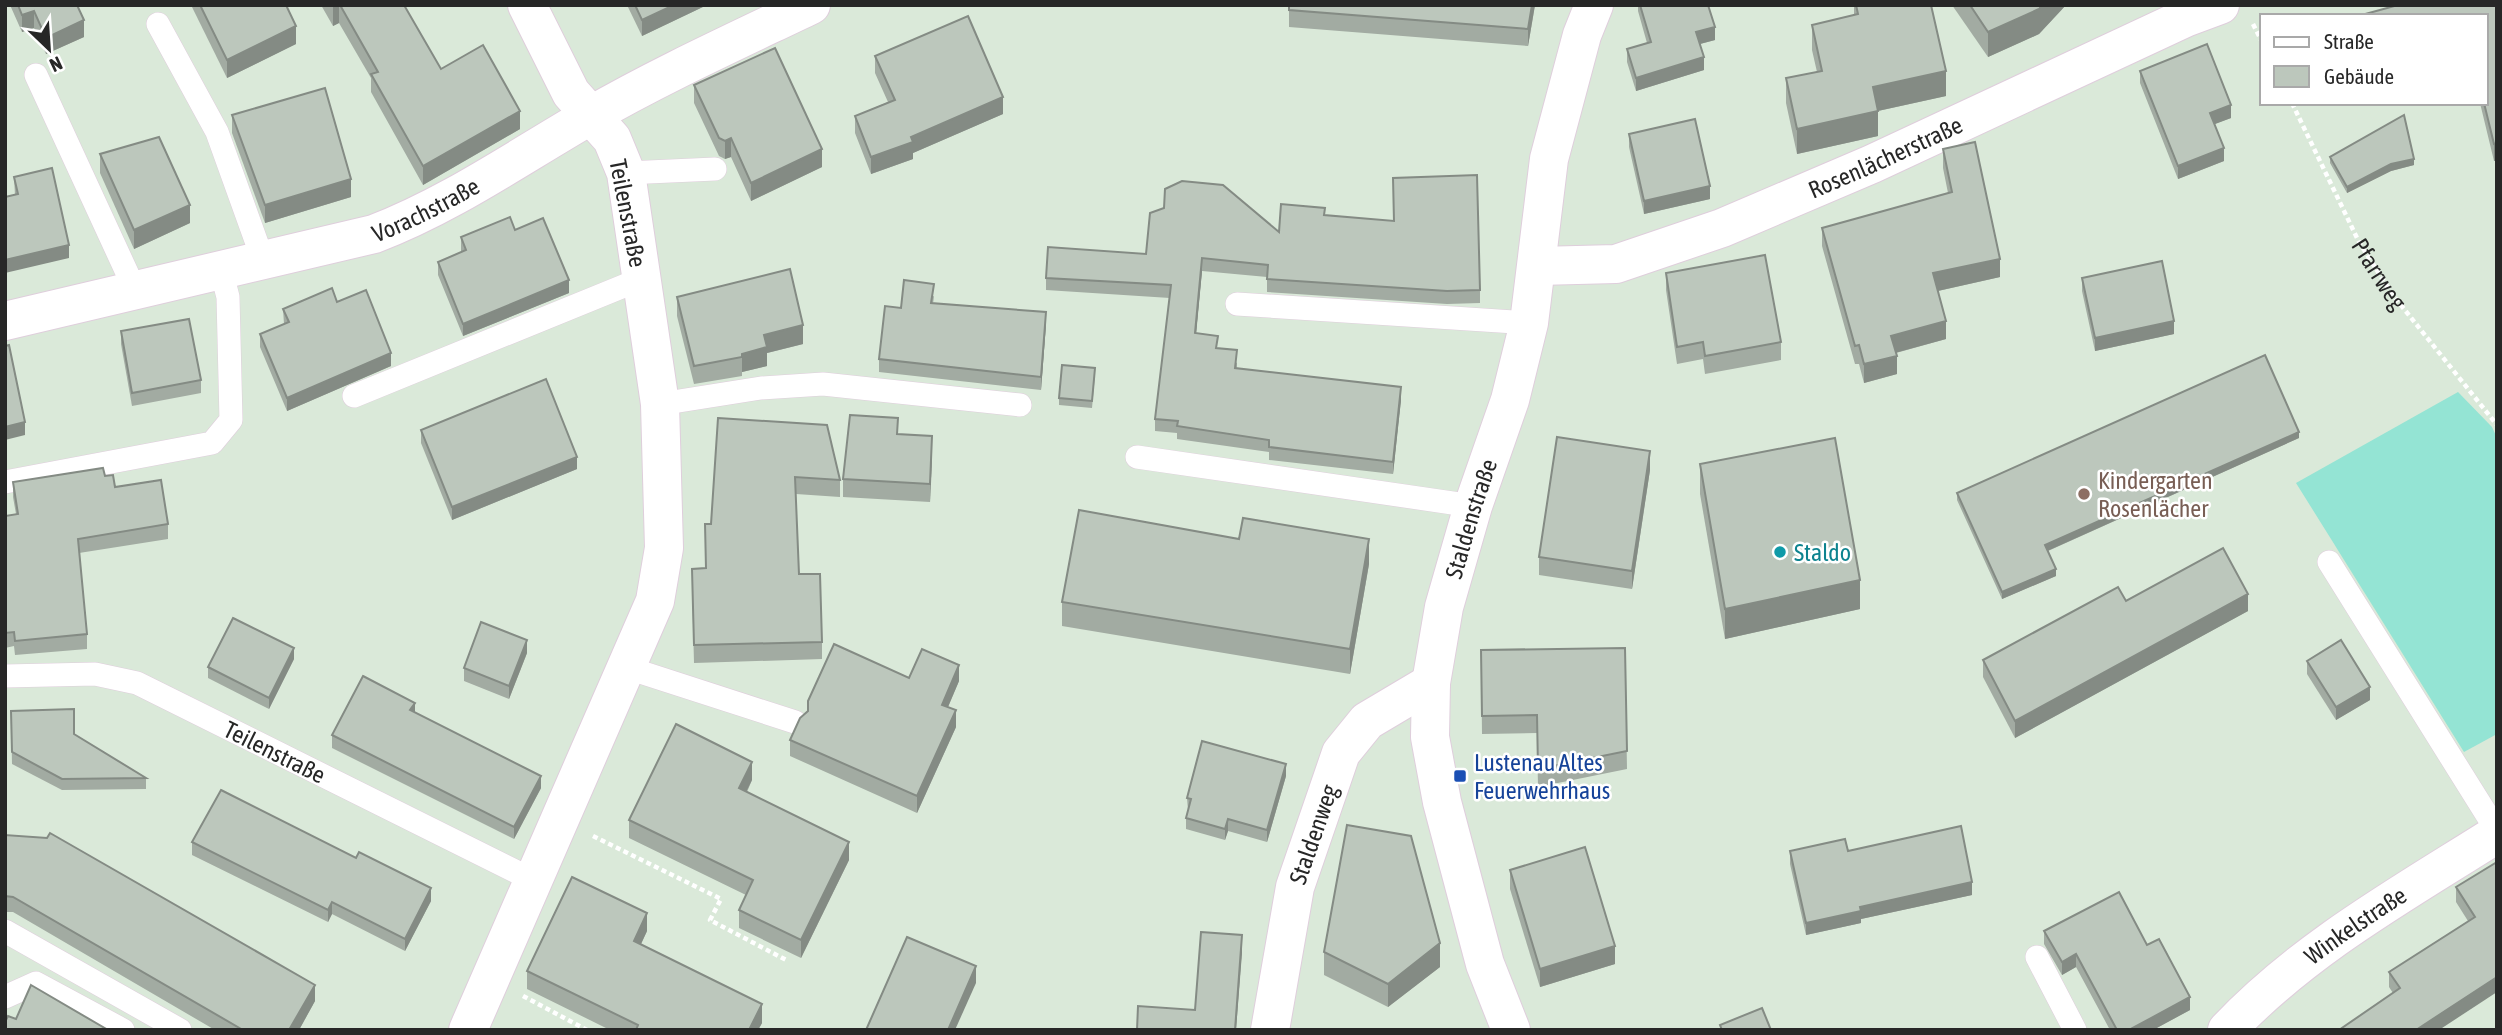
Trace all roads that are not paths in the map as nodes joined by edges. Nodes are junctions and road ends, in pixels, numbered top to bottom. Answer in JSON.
{"nodes":[{"id":1,"x":527,"y":5,"type":"edge"},
{"id":2,"x":811,"y":5,"type":"edge"},
{"id":3,"x":1594,"y":5,"type":"edge"},
{"id":4,"x":2194,"y":10,"type":"edge"},
{"id":5,"x":158,"y":24,"type":"dead end"},
{"id":6,"x":36,"y":75,"type":"dead end"},
{"id":7,"x":590,"y":116,"type":"junction"},
{"id":8,"x":715,"y":169,"type":"dead end"},
{"id":9,"x":626,"y":173,"type":"junction"},
{"id":10,"x":263,"y":260,"type":"junction"},
{"id":11,"x":1538,"y":266,"type":"junction"},
{"id":12,"x":221,"y":270,"type":"junction"},
{"id":13,"x":642,"y":279,"type":"junction"},
{"id":14,"x":135,"y":290,"type":"junction"},
{"id":15,"x":1237,"y":304,"type":"dead end"},
{"id":16,"x":5,"y":321,"type":"edge"},
{"id":17,"x":1529,"y":323,"type":"junction"},
{"id":18,"x":354,"y":396,"type":"dead end"},
{"id":19,"x":660,"y":404,"type":"junction"},
{"id":20,"x":1020,"y":405,"type":"dead end"},
{"id":21,"x":1137,"y":457,"type":"dead end"},
{"id":22,"x":5,"y":482,"type":"edge"},
{"id":23,"x":1473,"y":506,"type":"junction"},
{"id":24,"x":2329,"y":562,"type":"dead end"},
{"id":25,"x":628,"y":668,"type":"junction"},
{"id":26,"x":5,"y":676,"type":"edge"},
{"id":27,"x":1431,"y":683,"type":"junction"},
{"id":28,"x":795,"y":722,"type":"edge"},
{"id":29,"x":2497,"y":833,"type":"edge"},
{"id":30,"x":533,"y":880,"type":"junction"},
{"id":31,"x":5,"y":931,"type":"edge"},
{"id":32,"x":2037,"y":957,"type":"dead end"},
{"id":33,"x":5,"y":998,"type":"edge"},
{"id":34,"x":123,"y":1030,"type":"edge"},
{"id":35,"x":180,"y":1030,"type":"edge"},
{"id":36,"x":468,"y":1030,"type":"edge"},
{"id":37,"x":1270,"y":1030,"type":"edge"},
{"id":38,"x":1511,"y":1030,"type":"edge"},
{"id":39,"x":2075,"y":1030,"type":"edge"},
{"id":40,"x":2227,"y":1030,"type":"edge"}],
"edges":[{"from":1,"to":7,"type":"street","name":"Teilenstraße"},
{"from":2,"to":7,"type":"street","name":"Vorachstraße"},
{"from":3,"to":11,"type":"street","name":"Staldenstraße"},
{"from":4,"to":11,"type":"street","name":"Rosenlächerstraße"},
{"from":5,"to":10,"type":"lane"},
{"from":6,"to":14,"type":"lane"},
{"from":7,"to":9,"type":"street","name":"Teilenstraße"},
{"from":7,"to":10,"type":"street","name":"Vorachstraße"},
{"from":8,"to":9,"type":"lane"},
{"from":9,"to":13,"type":"street","name":"Teilenstraße"},
{"from":10,"to":12,"type":"street","name":"Vorachstraße"},
{"from":11,"to":17,"type":"street","name":"Staldenstraße"},
{"from":12,"to":14,"type":"street","name":"Vorachstraße"},
{"from":12,"to":22,"type":"lane"},
{"from":13,"to":18,"type":"lane"},
{"from":13,"to":19,"type":"street","name":"Teilenstraße"},
{"from":14,"to":16,"type":"street","name":"Vorachstraße"},
{"from":15,"to":17,"type":"lane"},
{"from":17,"to":23,"type":"street","name":"Staldenstraße"},
{"from":19,"to":20,"type":"lane"},
{"from":19,"to":25,"type":"street","name":"Teilenstraße"},
{"from":21,"to":23,"type":"lane"},
{"from":23,"to":27,"type":"street","name":"Staldenstraße"},
{"from":24,"to":29,"type":"lane"},
{"from":25,"to":28,"type":"lane"},
{"from":25,"to":30,"type":"street","name":"Teilenstraße"},
{"from":26,"to":30,"type":"lane","name":"Teilenstraße"},
{"from":27,"to":37,"type":"street","name":"Staldenweg"},
{"from":27,"to":38,"type":"street","name":"Staldenstraße"},
{"from":29,"to":40,"type":"street","name":"Winkelstraße"},
{"from":30,"to":36,"type":"street","name":"Teilenstraße"},
{"from":31,"to":35,"type":"lane"},
{"from":32,"to":39,"type":"lane"},
{"from":33,"to":34,"type":"lane"}]}
